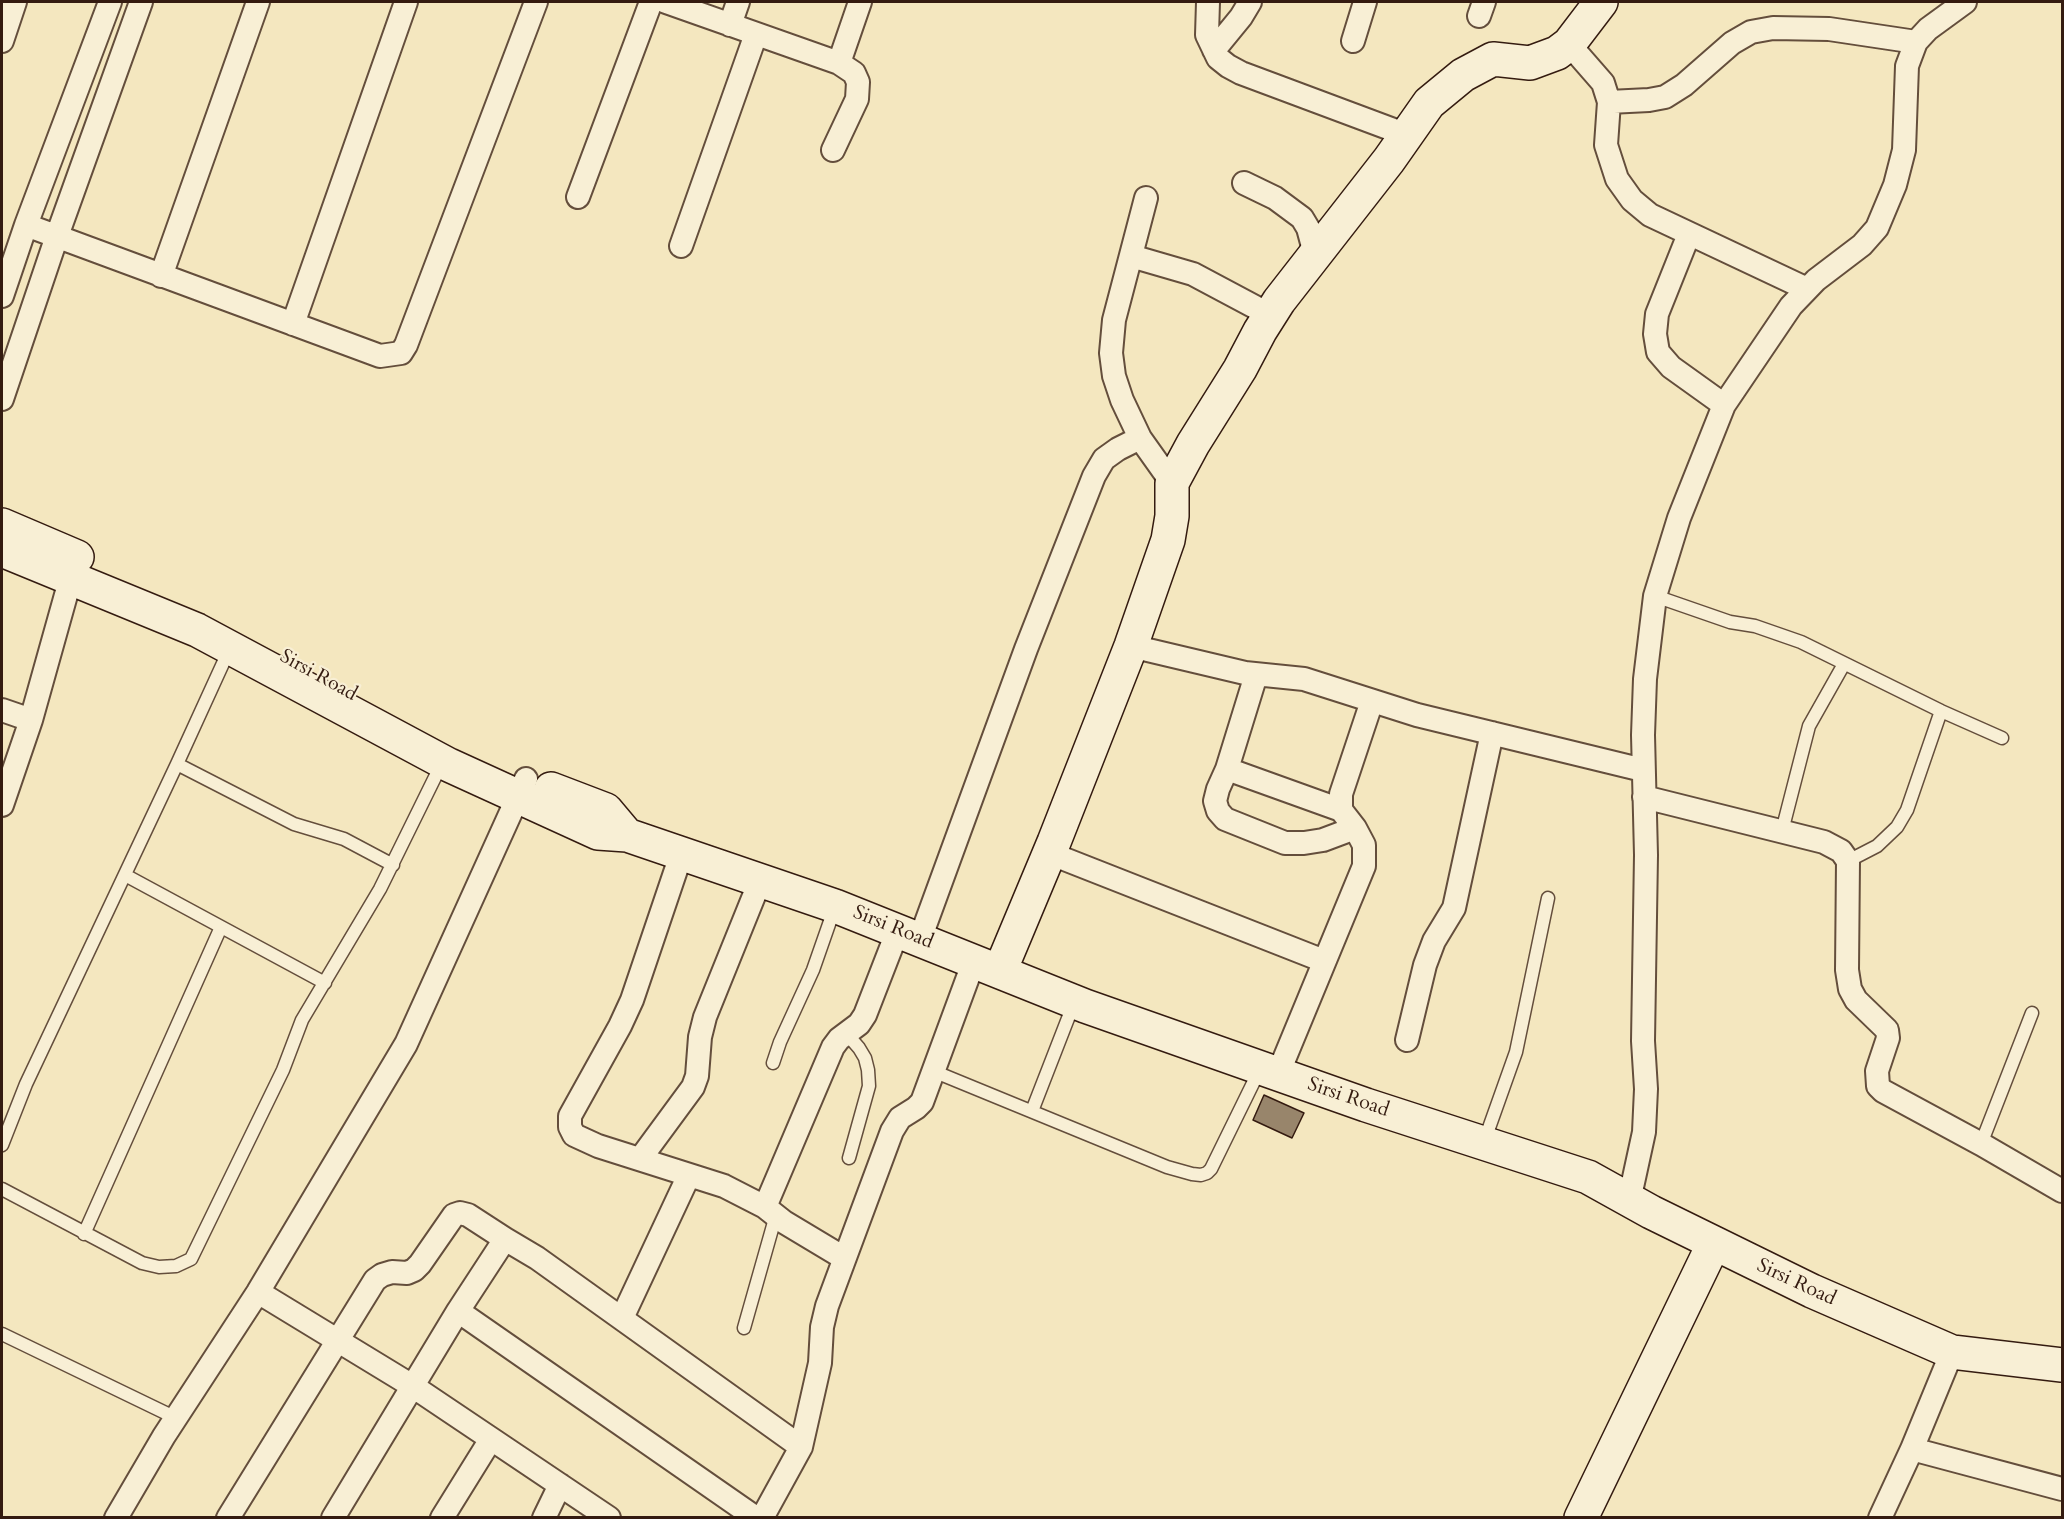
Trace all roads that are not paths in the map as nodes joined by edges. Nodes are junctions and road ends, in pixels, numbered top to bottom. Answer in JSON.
{"nodes":[{"id":1,"x":15,"y":2,"type":"edge"},
{"id":2,"x":110,"y":2,"type":"edge"},
{"id":3,"x":141,"y":2,"type":"edge"},
{"id":4,"x":258,"y":2,"type":"edge"},
{"id":5,"x":406,"y":2,"type":"edge"},
{"id":6,"x":536,"y":2,"type":"edge"},
{"id":7,"x":651,"y":2,"type":"edge"},
{"id":8,"x":666,"y":2,"type":"edge"},
{"id":9,"x":738,"y":2,"type":"edge"},
{"id":10,"x":860,"y":2,"type":"edge"},
{"id":11,"x":1208,"y":2,"type":"edge"},
{"id":12,"x":1250,"y":2,"type":"edge"},
{"id":13,"x":1365,"y":2,"type":"edge"},
{"id":14,"x":1601,"y":2,"type":"edge"},
{"id":15,"x":1965,"y":2,"type":"edge"},
{"id":16,"x":730,"y":25,"type":"junction"},
{"id":17,"x":756,"y":34,"type":"junction"},
{"id":18,"x":2,"y":41,"type":"edge"},
{"id":19,"x":1353,"y":41,"type":"dead end"},
{"id":20,"x":1916,"y":42,"type":"junction"},
{"id":21,"x":1569,"y":44,"type":"junction"},
{"id":22,"x":1214,"y":50,"type":"junction"},
{"id":23,"x":839,"y":63,"type":"junction"},
{"id":24,"x":1609,"y":102,"type":"junction"},
{"id":25,"x":1407,"y":135,"type":"junction"},
{"id":26,"x":833,"y":150,"type":"dead end"},
{"id":27,"x":1244,"y":183,"type":"dead end"},
{"id":28,"x":578,"y":197,"type":"dead end"},
{"id":29,"x":1146,"y":198,"type":"dead end"},
{"id":30,"x":26,"y":225,"type":"junction"},
{"id":31,"x":1689,"y":234,"type":"junction"},
{"id":32,"x":57,"y":236,"type":"junction"},
{"id":33,"x":681,"y":246,"type":"dead end"},
{"id":34,"x":1316,"y":254,"type":"junction"},
{"id":35,"x":1131,"y":256,"type":"junction"},
{"id":36,"x":161,"y":276,"type":"junction"},
{"id":37,"x":1807,"y":289,"type":"junction"},
{"id":38,"x":2,"y":296,"type":"edge"},
{"id":39,"x":1270,"y":315,"type":"junction"},
{"id":40,"x":293,"y":324,"type":"junction"},
{"id":41,"x":2,"y":399,"type":"edge"},
{"id":42,"x":1724,"y":405,"type":"junction"},
{"id":43,"x":1140,"y":438,"type":"junction"},
{"id":44,"x":1172,"y":483,"type":"junction"},
{"id":45,"x":2,"y":525,"type":"edge"},
{"id":46,"x":2,"y":550,"type":"edge"},
{"id":47,"x":71,"y":578,"type":"junction"},
{"id":48,"x":1655,"y":596,"type":"junction"},
{"id":49,"x":1131,"y":646,"type":"junction"},
{"id":50,"x":230,"y":648,"type":"junction"},
{"id":51,"x":1844,"y":664,"type":"junction"},
{"id":52,"x":1256,"y":675,"type":"junction"},
{"id":53,"x":1372,"y":701,"type":"junction"},
{"id":54,"x":2,"y":711,"type":"edge"},
{"id":55,"x":1941,"y":711,"type":"junction"},
{"id":56,"x":31,"y":720,"type":"junction"},
{"id":57,"x":1492,"y":733,"type":"junction"},
{"id":58,"x":2002,"y":738,"type":"dead end"},
{"id":59,"x":443,"y":761,"type":"junction"},
{"id":60,"x":177,"y":764,"type":"junction"},
{"id":61,"x":1227,"y":769,"type":"junction"},
{"id":62,"x":1643,"y":770,"type":"junction"},
{"id":63,"x":522,"y":788,"type":"junction"},
{"id":64,"x":1644,"y":796,"type":"junction"},
{"id":65,"x":2,"y":805,"type":"edge"},
{"id":66,"x":1348,"y":819,"type":"junction"},
{"id":67,"x":1782,"y":831,"type":"junction"},
{"id":68,"x":1049,"y":854,"type":"junction"},
{"id":69,"x":681,"y":855,"type":"junction"},
{"id":70,"x":1848,"y":861,"type":"junction"},
{"id":71,"x":393,"y":865,"type":"junction"},
{"id":72,"x":125,"y":875,"type":"junction"},
{"id":73,"x":760,"y":881,"type":"junction"},
{"id":74,"x":1548,"y":898,"type":"dead end"},
{"id":75,"x":835,"y":906,"type":"junction"},
{"id":76,"x":221,"y":927,"type":"junction"},
{"id":77,"x":909,"y":935,"type":"junction"},
{"id":78,"x":1324,"y":961,"type":"junction"},
{"id":79,"x":987,"y":966,"type":"junction"},
{"id":80,"x":325,"y":982,"type":"junction"},
{"id":81,"x":1075,"y":1002,"type":"junction"},
{"id":82,"x":2032,"y":1013,"type":"dead end"},
{"id":83,"x":846,"y":1033,"type":"junction"},
{"id":84,"x":1407,"y":1040,"type":"dead end"},
{"id":85,"x":773,"y":1063,"type":"dead end"},
{"id":86,"x":933,"y":1071,"type":"junction"},
{"id":87,"x":1270,"y":1071,"type":"junction"},
{"id":88,"x":1032,"y":1111,"type":"junction"},
{"id":89,"x":1484,"y":1143,"type":"junction"},
{"id":90,"x":1981,"y":1144,"type":"junction"},
{"id":91,"x":2,"y":1145,"type":"edge"},
{"id":92,"x":849,"y":1158,"type":"dead end"},
{"id":93,"x":640,"y":1159,"type":"junction"},
{"id":94,"x":689,"y":1175,"type":"junction"},
{"id":95,"x":2,"y":1189,"type":"edge"},
{"id":96,"x":2062,"y":1191,"type":"edge"},
{"id":97,"x":1629,"y":1201,"type":"junction"},
{"id":98,"x":771,"y":1211,"type":"junction"},
{"id":99,"x":84,"y":1234,"type":"junction"},
{"id":100,"x":505,"y":1239,"type":"junction"},
{"id":101,"x":1714,"y":1243,"type":"junction"},
{"id":102,"x":844,"y":1258,"type":"junction"},
{"id":103,"x":258,"y":1292,"type":"junction"},
{"id":104,"x":458,"y":1311,"type":"junction"},
{"id":105,"x":622,"y":1318,"type":"junction"},
{"id":106,"x":744,"y":1328,"type":"dead end"},
{"id":107,"x":2,"y":1334,"type":"edge"},
{"id":108,"x":336,"y":1340,"type":"junction"},
{"id":109,"x":1952,"y":1352,"type":"junction"},
{"id":110,"x":2062,"y":1365,"type":"edge"},
{"id":111,"x":414,"y":1387,"type":"junction"},
{"id":112,"x":176,"y":1418,"type":"junction"},
{"id":113,"x":491,"y":1438,"type":"junction"},
{"id":114,"x":801,"y":1447,"type":"junction"},
{"id":115,"x":1912,"y":1449,"type":"junction"},
{"id":116,"x":560,"y":1485,"type":"junction"},
{"id":117,"x":2062,"y":1489,"type":"edge"},
{"id":118,"x":116,"y":1518,"type":"edge"},
{"id":119,"x":228,"y":1518,"type":"edge"},
{"id":120,"x":333,"y":1518,"type":"edge"},
{"id":121,"x":442,"y":1518,"type":"edge"},
{"id":122,"x":544,"y":1518,"type":"edge"},
{"id":123,"x":609,"y":1518,"type":"edge"},
{"id":124,"x":756,"y":1518,"type":"edge"},
{"id":125,"x":762,"y":1518,"type":"edge"},
{"id":126,"x":1581,"y":1518,"type":"edge"},
{"id":127,"x":1880,"y":1518,"type":"edge"}],
"edges":[{"from":1,"to":18,"type":"street"},
{"from":2,"to":30,"type":"street"},
{"from":3,"to":32,"type":"street"},
{"from":4,"to":36,"type":"street"},
{"from":5,"to":40,"type":"street"},
{"from":6,"to":40,"type":"street"},
{"from":7,"to":28,"type":"street"},
{"from":8,"to":16,"type":"street"},
{"from":9,"to":16,"type":"street"},
{"from":10,"to":23,"type":"street"},
{"from":11,"to":22,"type":"street"},
{"from":12,"to":22,"type":"street"},
{"from":13,"to":19,"type":"street"},
{"from":14,"to":21,"type":"main road"},
{"from":15,"to":20,"type":"street"},
{"from":16,"to":17,"type":"street"},
{"from":17,"to":23,"type":"street"},
{"from":17,"to":33,"type":"street"},
{"from":20,"to":24,"type":"street"},
{"from":20,"to":37,"type":"street"},
{"from":21,"to":24,"type":"street"},
{"from":21,"to":25,"type":"main road"},
{"from":22,"to":25,"type":"street"},
{"from":23,"to":26,"type":"street"},
{"from":24,"to":31,"type":"street"},
{"from":25,"to":34,"type":"main road"},
{"from":27,"to":34,"type":"street"},
{"from":29,"to":35,"type":"street"},
{"from":30,"to":32,"type":"street"},
{"from":30,"to":38,"type":"street"},
{"from":31,"to":37,"type":"street"},
{"from":31,"to":42,"type":"street"},
{"from":32,"to":36,"type":"street"},
{"from":32,"to":41,"type":"street"},
{"from":34,"to":39,"type":"main road"},
{"from":35,"to":39,"type":"street"},
{"from":35,"to":43,"type":"street"},
{"from":36,"to":40,"type":"street"},
{"from":37,"to":42,"type":"street"},
{"from":39,"to":44,"type":"main road"},
{"from":42,"to":48,"type":"street"},
{"from":43,"to":44,"type":"street"},
{"from":43,"to":77,"type":"street"},
{"from":44,"to":49,"type":"main road"},
{"from":45,"to":63,"type":"main road","name":"Sirsi Road"},
{"from":46,"to":47,"type":"main road","name":"Sirsi Road"},
{"from":47,"to":50,"type":"main road","name":"Sirsi Road"},
{"from":47,"to":56,"type":"street"},
{"from":48,"to":51,"type":"lane"},
{"from":48,"to":62,"type":"street"},
{"from":49,"to":52,"type":"street"},
{"from":49,"to":68,"type":"main road"},
{"from":50,"to":59,"type":"main road","name":"Sirsi Road"},
{"from":50,"to":60,"type":"lane"},
{"from":51,"to":55,"type":"lane"},
{"from":51,"to":67,"type":"lane"},
{"from":52,"to":53,"type":"street"},
{"from":52,"to":61,"type":"street"},
{"from":53,"to":57,"type":"street"},
{"from":53,"to":66,"type":"street"},
{"from":54,"to":56,"type":"street"},
{"from":55,"to":58,"type":"lane"},
{"from":55,"to":70,"type":"lane"},
{"from":56,"to":65,"type":"street"},
{"from":57,"to":62,"type":"street"},
{"from":57,"to":84,"type":"street"},
{"from":59,"to":63,"type":"main road","name":"Sirsi Road"},
{"from":59,"to":71,"type":"lane"},
{"from":60,"to":71,"type":"lane"},
{"from":60,"to":72,"type":"lane"},
{"from":61,"to":66,"type":"street"},
{"from":61,"to":66,"type":"street"},
{"from":62,"to":64,"type":"street"},
{"from":63,"to":69,"type":"main road","name":"Sirsi Road"},
{"from":63,"to":103,"type":"street"},
{"from":64,"to":67,"type":"street"},
{"from":64,"to":97,"type":"street"},
{"from":66,"to":78,"type":"street"},
{"from":67,"to":70,"type":"street"},
{"from":68,"to":78,"type":"street"},
{"from":68,"to":79,"type":"main road"},
{"from":69,"to":73,"type":"main road","name":"Sirsi Road"},
{"from":69,"to":93,"type":"street"},
{"from":70,"to":90,"type":"street"},
{"from":71,"to":80,"type":"lane"},
{"from":72,"to":76,"type":"lane"},
{"from":72,"to":91,"type":"lane"},
{"from":73,"to":75,"type":"main road","name":"Sirsi Road"},
{"from":73,"to":93,"type":"street"},
{"from":74,"to":89,"type":"lane"},
{"from":75,"to":77,"type":"main road","name":"Sirsi Road"},
{"from":75,"to":85,"type":"lane"},
{"from":76,"to":80,"type":"lane"},
{"from":76,"to":99,"type":"lane"},
{"from":77,"to":79,"type":"main road","name":"Sirsi Road"},
{"from":77,"to":83,"type":"street"},
{"from":78,"to":87,"type":"street"},
{"from":79,"to":81,"type":"main road","name":"Sirsi Road"},
{"from":79,"to":86,"type":"street"},
{"from":80,"to":99,"type":"lane"},
{"from":81,"to":87,"type":"main road","name":"Sirsi Road"},
{"from":81,"to":88,"type":"lane"},
{"from":82,"to":90,"type":"lane"},
{"from":83,"to":92,"type":"lane"},
{"from":83,"to":98,"type":"street"},
{"from":86,"to":88,"type":"lane"},
{"from":86,"to":102,"type":"street"},
{"from":87,"to":88,"type":"lane"},
{"from":87,"to":89,"type":"main road","name":"Sirsi Road"},
{"from":89,"to":97,"type":"main road","name":"Sirsi Road"},
{"from":90,"to":96,"type":"street"},
{"from":93,"to":94,"type":"street"},
{"from":94,"to":98,"type":"street"},
{"from":94,"to":105,"type":"street"},
{"from":95,"to":99,"type":"lane"},
{"from":97,"to":101,"type":"main road","name":"Sirsi Road"},
{"from":98,"to":102,"type":"street"},
{"from":98,"to":106,"type":"lane"},
{"from":100,"to":104,"type":"street"},
{"from":100,"to":105,"type":"street"},
{"from":100,"to":108,"type":"street"},
{"from":101,"to":109,"type":"main road","name":"Sirsi Road"},
{"from":101,"to":126,"type":"main road"},
{"from":102,"to":114,"type":"street"},
{"from":103,"to":108,"type":"street"},
{"from":103,"to":112,"type":"street"},
{"from":104,"to":111,"type":"street"},
{"from":104,"to":124,"type":"street"},
{"from":105,"to":114,"type":"street"},
{"from":107,"to":112,"type":"lane"},
{"from":108,"to":111,"type":"street"},
{"from":108,"to":119,"type":"street"},
{"from":109,"to":110,"type":"main road","name":"Sirsi Road"},
{"from":109,"to":115,"type":"street"},
{"from":111,"to":113,"type":"street"},
{"from":111,"to":120,"type":"street"},
{"from":112,"to":118,"type":"street"},
{"from":113,"to":116,"type":"street"},
{"from":113,"to":121,"type":"street"},
{"from":114,"to":125,"type":"street"},
{"from":115,"to":117,"type":"street"},
{"from":115,"to":127,"type":"street"},
{"from":116,"to":122,"type":"street"},
{"from":116,"to":123,"type":"street"}]}
